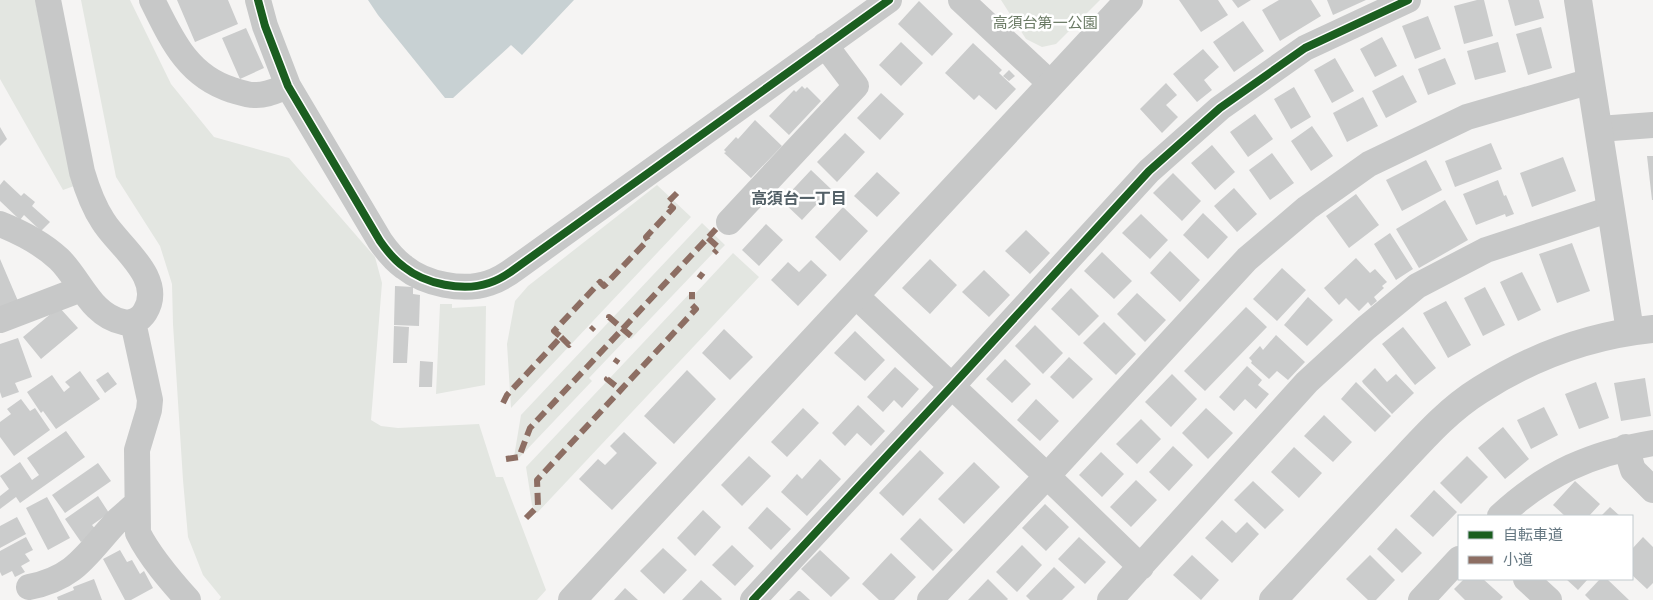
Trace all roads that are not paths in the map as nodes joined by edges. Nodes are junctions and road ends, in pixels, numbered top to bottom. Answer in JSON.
{"nodes":[{"id":1,"x":48,"y":0,"type":"edge"},
{"id":2,"x":152,"y":0,"type":"edge"},
{"id":3,"x":258,"y":0,"type":"edge"},
{"id":4,"x":889,"y":0,"type":"edge"},
{"id":5,"x":961,"y":0,"type":"edge"},
{"id":6,"x":1129,"y":0,"type":"edge"},
{"id":7,"x":1408,"y":0,"type":"edge"},
{"id":8,"x":1578,"y":0,"type":"edge"},
{"id":9,"x":825,"y":45,"type":"junction"},
{"id":10,"x":1591,"y":81,"type":"junction"},
{"id":11,"x":1050,"y":84,"type":"junction"},
{"id":12,"x":288,"y":86,"type":"junction"},
{"id":13,"x":1653,"y":125,"type":"edge"},
{"id":14,"x":1599,"y":129,"type":"junction"},
{"id":15,"x":1612,"y":209,"type":"junction"},
{"id":16,"x":729,"y":222,"type":"dead end"},
{"id":17,"x":0,"y":224,"type":"edge"},
{"id":18,"x":81,"y":289,"type":"junction"},
{"id":19,"x":855,"y":295,"type":"junction"},
{"id":20,"x":0,"y":320,"type":"edge"},
{"id":21,"x":133,"y":322,"type":"junction"},
{"id":22,"x":1641,"y":330,"type":"edge"},
{"id":23,"x":952,"y":386,"type":"junction"},
{"id":24,"x":1653,"y":443,"type":"edge"},
{"id":25,"x":1626,"y":447,"type":"junction"},
{"id":26,"x":1048,"y":476,"type":"junction"},
{"id":27,"x":1653,"y":490,"type":"edge"},
{"id":28,"x":137,"y":504,"type":"junction"},
{"id":29,"x":1501,"y":515,"type":"edge"},
{"id":30,"x":1458,"y":560,"type":"edge"},
{"id":31,"x":1141,"y":567,"type":"junction"},
{"id":32,"x":1527,"y":580,"type":"edge"},
{"id":33,"x":29,"y":587,"type":"dead end"},
{"id":34,"x":188,"y":600,"type":"edge"},
{"id":35,"x":572,"y":600,"type":"edge"},
{"id":36,"x":752,"y":600,"type":"edge"},
{"id":37,"x":930,"y":600,"type":"edge"},
{"id":38,"x":1110,"y":600,"type":"edge"},
{"id":39,"x":1273,"y":600,"type":"edge"},
{"id":40,"x":1421,"y":600,"type":"edge"},
{"id":41,"x":1549,"y":600,"type":"edge"}],
"edges":[{"from":1,"to":21,"type":"street"},
{"from":2,"to":12,"type":"street"},
{"from":3,"to":12,"type":"street"},
{"from":4,"to":9,"type":"street"},
{"from":5,"to":11,"type":"street"},
{"from":6,"to":11,"type":"street"},
{"from":7,"to":23,"type":"street"},
{"from":8,"to":10,"type":"street"},
{"from":9,"to":12,"type":"street"},
{"from":9,"to":16,"type":"street"},
{"from":10,"to":14,"type":"street"},
{"from":10,"to":26,"type":"street"},
{"from":11,"to":19,"type":"street"},
{"from":13,"to":14,"type":"street"},
{"from":14,"to":15,"type":"street"},
{"from":15,"to":22,"type":"street"},
{"from":15,"to":31,"type":"street"},
{"from":17,"to":18,"type":"street"},
{"from":18,"to":20,"type":"street"},
{"from":18,"to":21,"type":"street"},
{"from":19,"to":23,"type":"street"},
{"from":19,"to":35,"type":"street"},
{"from":21,"to":28,"type":"street"},
{"from":22,"to":39,"type":"street"},
{"from":23,"to":26,"type":"street"},
{"from":23,"to":36,"type":"street"},
{"from":24,"to":25,"type":"street"},
{"from":25,"to":27,"type":"street"},
{"from":25,"to":29,"type":"street"},
{"from":26,"to":31,"type":"street"},
{"from":26,"to":37,"type":"street"},
{"from":28,"to":33,"type":"street"},
{"from":28,"to":34,"type":"street"},
{"from":30,"to":40,"type":"street"},
{"from":31,"to":38,"type":"street"},
{"from":32,"to":41,"type":"street"}]}
